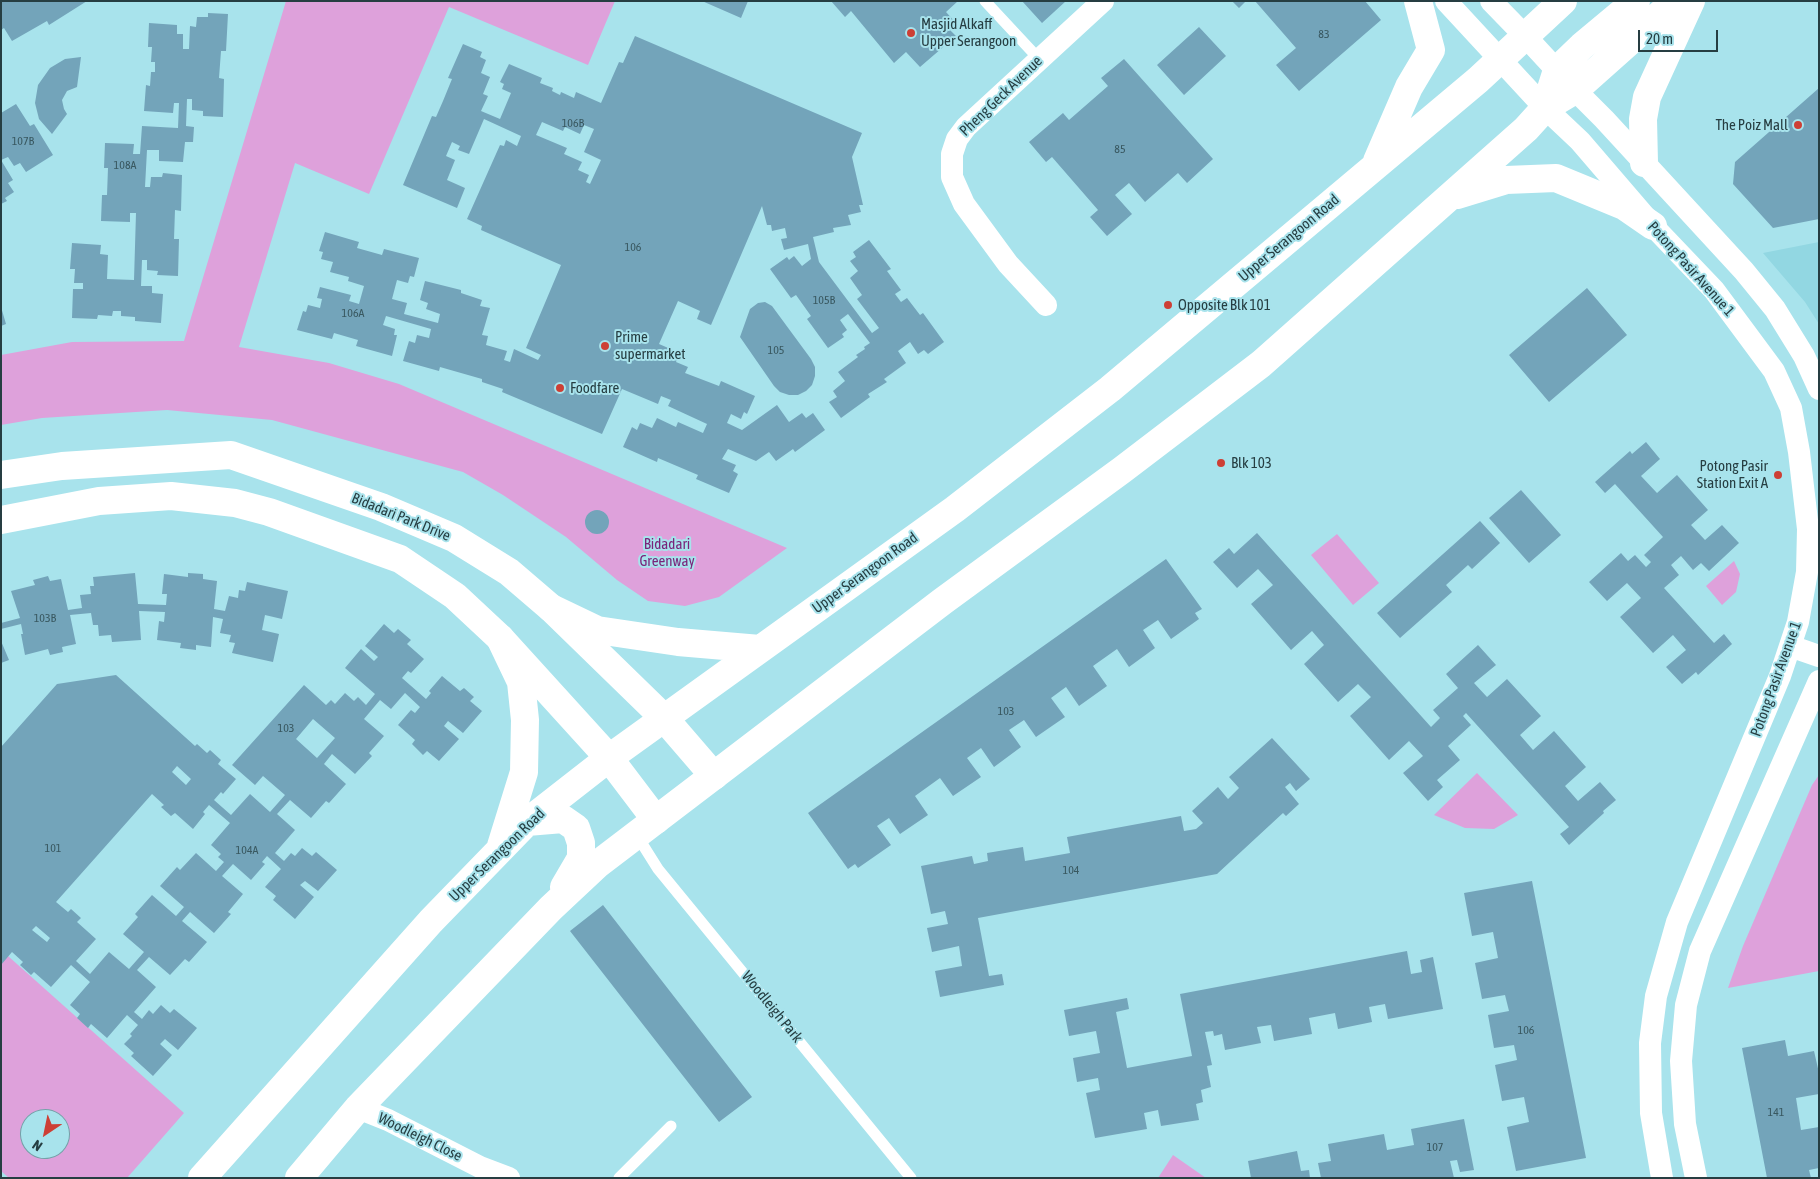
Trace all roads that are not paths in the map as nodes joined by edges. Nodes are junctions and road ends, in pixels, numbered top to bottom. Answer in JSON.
{"nodes":[{"id":1,"x":985,"y":1,"type":"edge"},
{"id":2,"x":1103,"y":1,"type":"edge"},
{"id":3,"x":1418,"y":1,"type":"edge"},
{"id":4,"x":1446,"y":1,"type":"edge"},
{"id":5,"x":1491,"y":1,"type":"edge"},
{"id":6,"x":1563,"y":1,"type":"edge"},
{"id":7,"x":1636,"y":1,"type":"edge"},
{"id":8,"x":1675,"y":1,"type":"edge"},
{"id":9,"x":1691,"y":1,"type":"edge"},
{"id":10,"x":1526,"y":36,"type":"junction"},
{"id":11,"x":1039,"y":59,"type":"junction"},
{"id":12,"x":1501,"y":60,"type":"junction"},
{"id":13,"x":1557,"y":70,"type":"junction"},
{"id":14,"x":1575,"y":90,"type":"junction"},
{"id":15,"x":1545,"y":108,"type":"junction"},
{"id":16,"x":1644,"y":163,"type":"junction"},
{"id":17,"x":1375,"y":165,"type":"junction"},
{"id":18,"x":1448,"y":198,"type":"junction"},
{"id":19,"x":1653,"y":226,"type":"junction"},
{"id":20,"x":1046,"y":305,"type":"dead end"},
{"id":21,"x":1819,"y":390,"type":"edge"},
{"id":22,"x":1,"y":475,"type":"edge"},
{"id":23,"x":1,"y":520,"type":"edge"},
{"id":24,"x":551,"y":608,"type":"junction"},
{"id":25,"x":500,"y":638,"type":"junction"},
{"id":26,"x":1790,"y":646,"type":"junction"},
{"id":27,"x":760,"y":649,"type":"junction"},
{"id":28,"x":1819,"y":656,"type":"edge"},
{"id":29,"x":1780,"y":676,"type":"junction"},
{"id":30,"x":1817,"y":688,"type":"edge"},
{"id":31,"x":664,"y":718,"type":"junction"},
{"id":32,"x":609,"y":758,"type":"junction"},
{"id":33,"x":714,"y":776,"type":"junction"},
{"id":34,"x":527,"y":822,"type":"junction"},
{"id":35,"x":646,"y":827,"type":"junction"},
{"id":36,"x":499,"y":852,"type":"junction"},
{"id":37,"x":551,"y":908,"type":"junction"},
{"id":38,"x":358,"y":1108,"type":"junction"},
{"id":39,"x":671,"y":1126,"type":"dead end"},
{"id":40,"x":202,"y":1178,"type":"edge"},
{"id":41,"x":299,"y":1178,"type":"edge"},
{"id":42,"x":509,"y":1178,"type":"edge"},
{"id":43,"x":619,"y":1178,"type":"edge"},
{"id":44,"x":911,"y":1178,"type":"edge"},
{"id":45,"x":1662,"y":1178,"type":"edge"},
{"id":46,"x":1696,"y":1178,"type":"edge"}],
"edges":[{"from":1,"to":11,"type":"lane"},
{"from":2,"to":11,"type":"street","name":"Pheng Geck Avenue"},
{"from":3,"to":17,"type":"main road"},
{"from":4,"to":12,"type":"street","name":"Potong Pasir Avenue 1"},
{"from":5,"to":10,"type":"street"},
{"from":6,"to":10,"type":"main road","name":"Upper Serangoon Road"},
{"from":7,"to":13,"type":"main road"},
{"from":8,"to":14,"type":"main road"},
{"from":9,"to":16,"type":"main road"},
{"from":10,"to":12,"type":"main road","name":"Upper Serangoon Road"},
{"from":10,"to":13,"type":"street"},
{"from":11,"to":20,"type":"street","name":"Pheng Geck Avenue"},
{"from":12,"to":15,"type":"street","name":"Potong Pasir Avenue 1"},
{"from":12,"to":17,"type":"main road","name":"Upper Serangoon Road"},
{"from":13,"to":14,"type":"street"},
{"from":13,"to":15,"type":"main road"},
{"from":14,"to":15,"type":"main road"},
{"from":14,"to":16,"type":"street"},
{"from":15,"to":18,"type":"main road"},
{"from":15,"to":19,"type":"street","name":"Potong Pasir Avenue 1"},
{"from":16,"to":21,"type":"street"},
{"from":17,"to":27,"type":"main road","name":"Upper Serangoon Road"},
{"from":18,"to":19,"type":"main road"},
{"from":18,"to":33,"type":"main road"},
{"from":19,"to":26,"type":"street","name":"Potong Pasir Avenue 1"},
{"from":22,"to":24,"type":"main road","name":"Bidadari Park Drive"},
{"from":23,"to":25,"type":"main road"},
{"from":24,"to":27,"type":"main road"},
{"from":24,"to":31,"type":"main road","name":"Bidadari Park Drive"},
{"from":25,"to":32,"type":"main road"},
{"from":25,"to":36,"type":"main road"},
{"from":26,"to":28,"type":"street"},
{"from":26,"to":29,"type":"street","name":"Potong Pasir Avenue 1"},
{"from":27,"to":31,"type":"main road","name":"Upper Serangoon Road"},
{"from":29,"to":30,"type":"street"},
{"from":29,"to":45,"type":"street","name":"Potong Pasir Avenue 1"},
{"from":30,"to":46,"type":"street"},
{"from":31,"to":32,"type":"main road","name":"Upper Serangoon Road"},
{"from":31,"to":33,"type":"main road","name":"Bidadari Park Drive"},
{"from":32,"to":34,"type":"main road","name":"Upper Serangoon Road"},
{"from":32,"to":35,"type":"main road"},
{"from":33,"to":35,"type":"main road"},
{"from":34,"to":36,"type":"main road","name":"Upper Serangoon Road"},
{"from":34,"to":37,"type":"main road"},
{"from":35,"to":37,"type":"main road"},
{"from":35,"to":44,"type":"lane","name":"Woodleigh Park"},
{"from":36,"to":40,"type":"main road","name":"Upper Serangoon Road"},
{"from":37,"to":38,"type":"main road"},
{"from":38,"to":41,"type":"main road"},
{"from":38,"to":42,"type":"street","name":"Woodleigh Close"},
{"from":39,"to":43,"type":"lane"}]}
